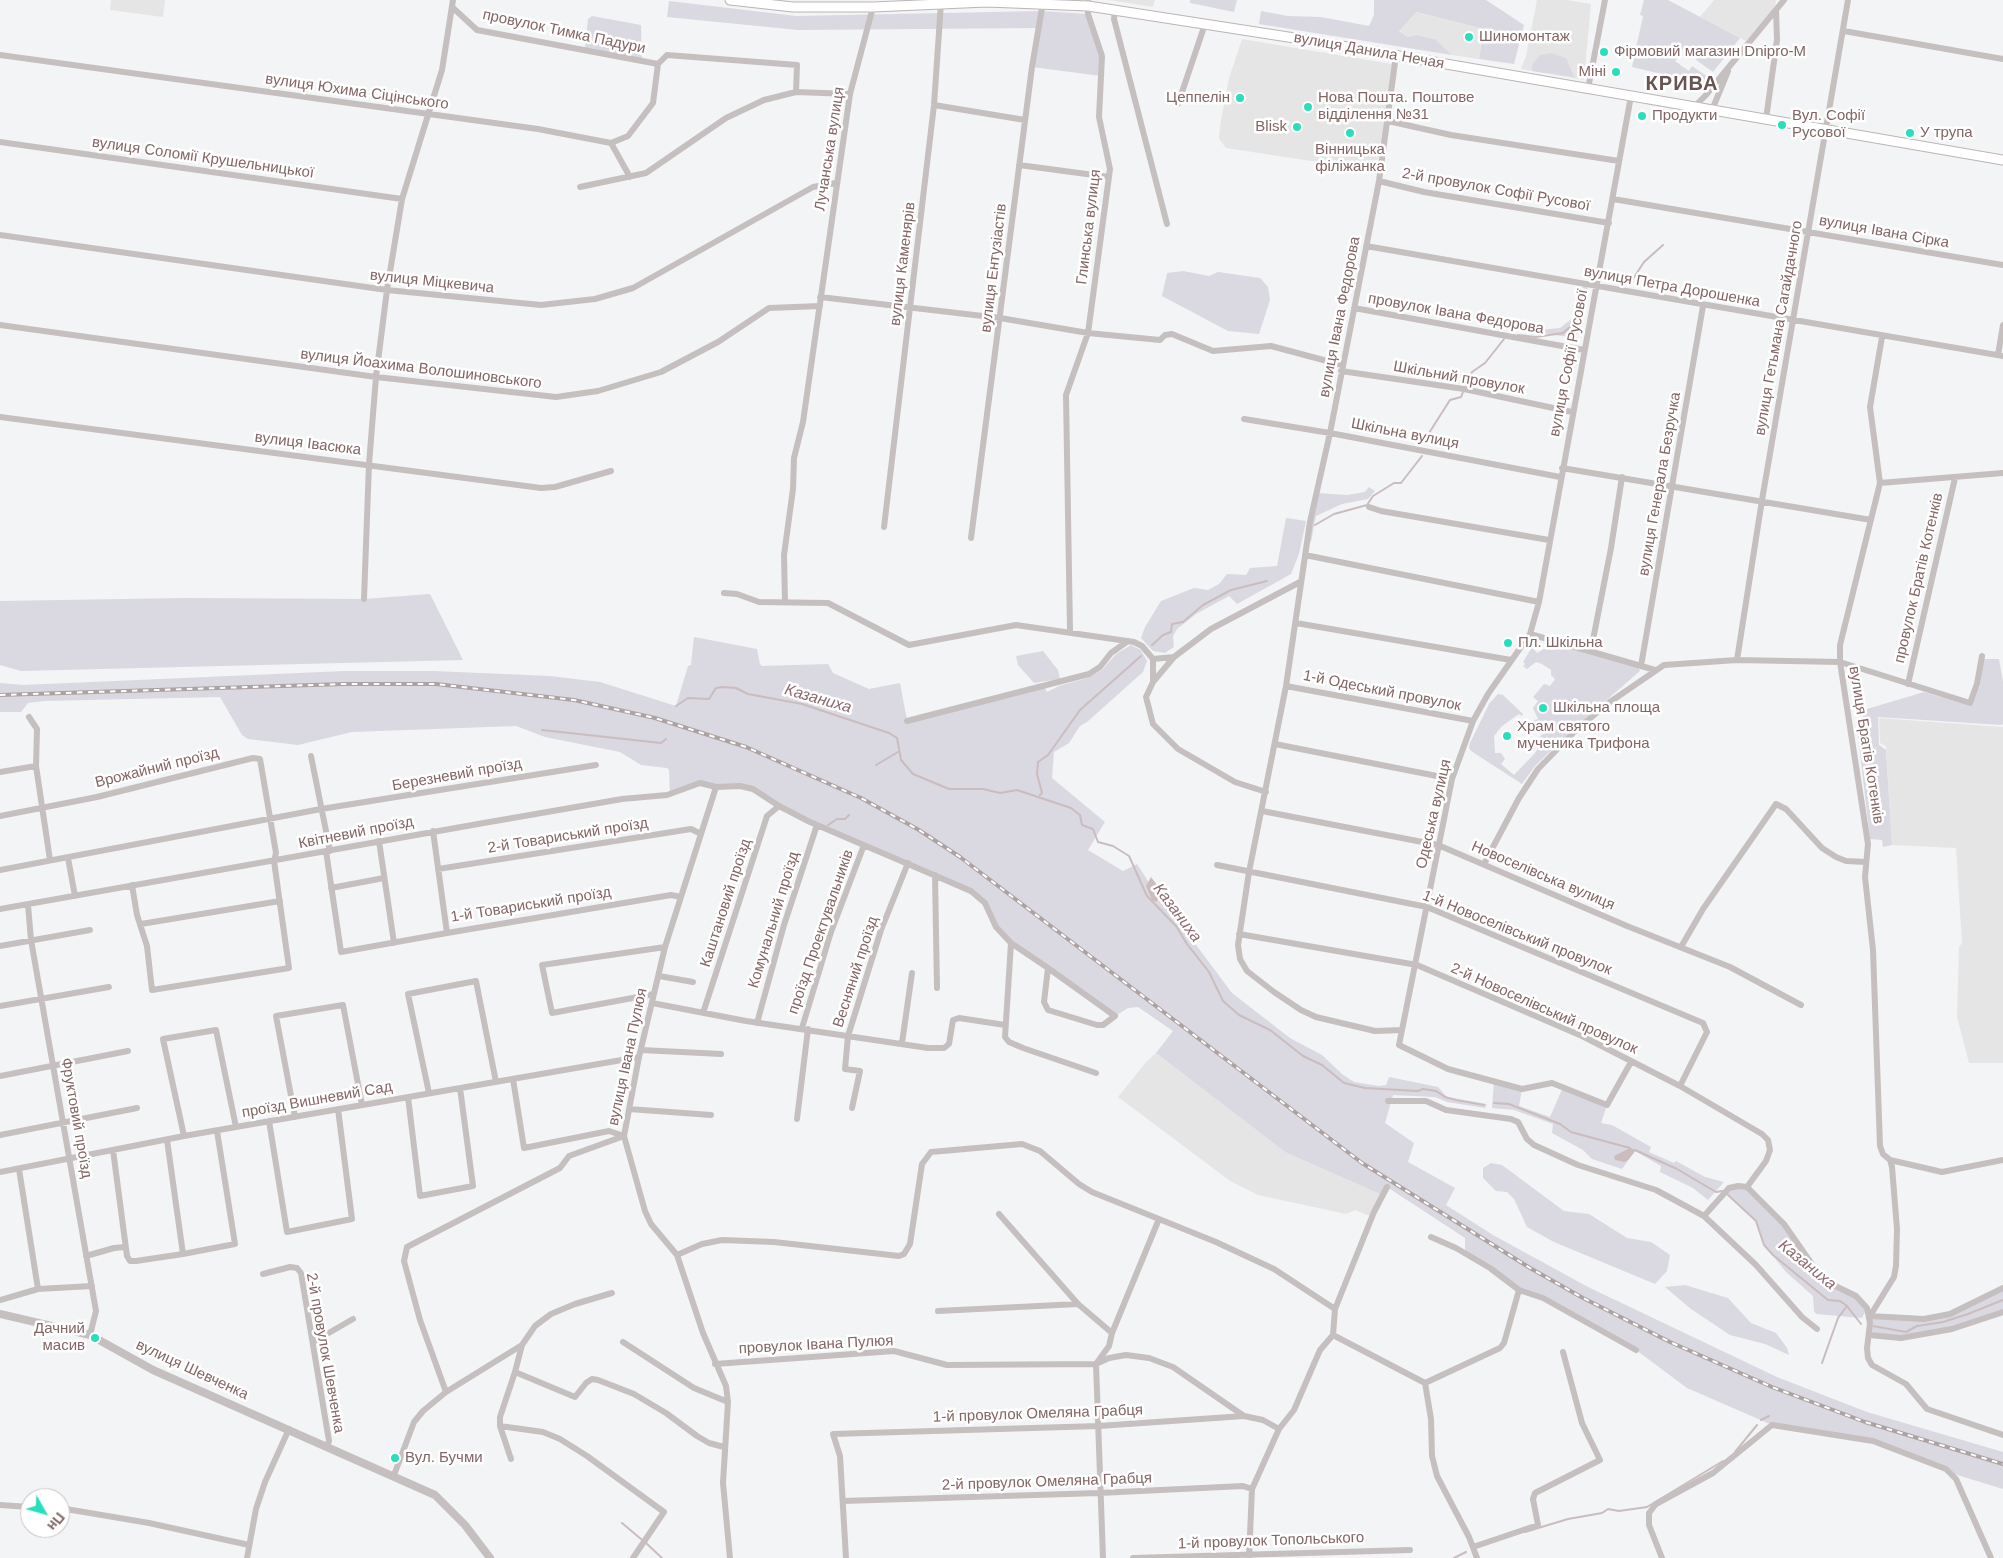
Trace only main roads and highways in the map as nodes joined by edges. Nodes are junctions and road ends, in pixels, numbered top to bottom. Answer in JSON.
{"nodes":[{"id":1,"x":730,"y":0,"type":"edge"},
{"id":2,"x":1088,"y":3,"type":"edge"},
{"id":3,"x":2003,"y":160,"type":"edge"}],
"edges":[{"from":1,"to":2,"type":"main road","name":"вулиця Данила Нечая"},
{"from":2,"to":3,"type":"main road","name":"вулиця Данила Нечая"}]}
